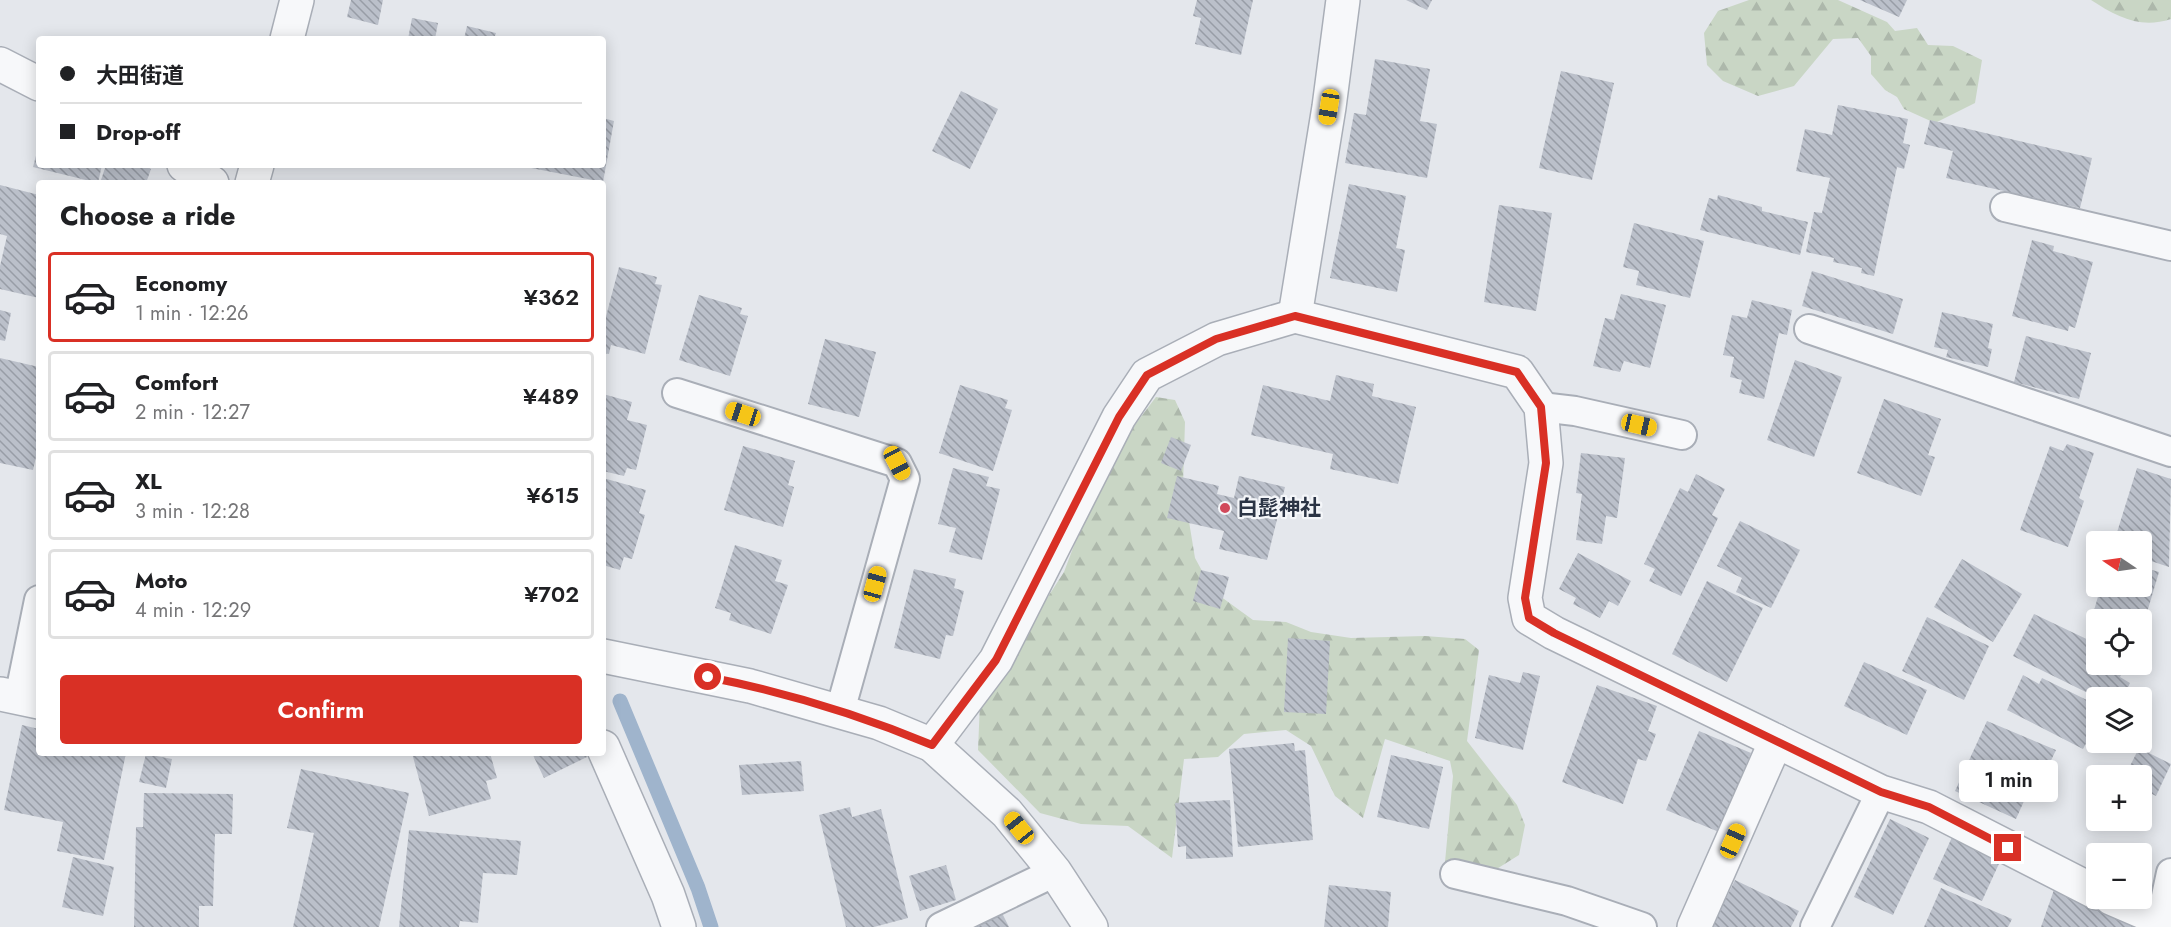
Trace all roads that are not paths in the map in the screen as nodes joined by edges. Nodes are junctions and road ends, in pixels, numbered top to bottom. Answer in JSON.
{"nodes":[{"id":1,"x":297,"y":0,"type":"edge"},
{"id":2,"x":1343,"y":0,"type":"edge"},
{"id":3,"x":288,"y":36,"type":"edge"},
{"id":4,"x":0,"y":64,"type":"edge"},
{"id":5,"x":36,"y":82,"type":"edge"},
{"id":6,"x":189,"y":168,"type":"edge"},
{"id":7,"x":207,"y":180,"type":"edge"},
{"id":8,"x":2005,"y":207,"type":"dead end"},
{"id":9,"x":2171,"y":246,"type":"edge"},
{"id":10,"x":1295,"y":316,"type":"junction"},
{"id":11,"x":1809,"y":329,"type":"dead end"},
{"id":12,"x":677,"y":393,"type":"dead end"},
{"id":13,"x":1541,"y":407,"type":"junction"},
{"id":14,"x":1682,"y":435,"type":"dead end"},
{"id":15,"x":2171,"y":452,"type":"edge"},
{"id":16,"x":36,"y":615,"type":"edge"},
{"id":17,"x":606,"y":657,"type":"edge"},
{"id":18,"x":19,"y":698,"type":"edge"},
{"id":19,"x":840,"y":711,"type":"junction"},
{"id":20,"x":1776,"y":741,"type":"junction"},
{"id":21,"x":932,"y":745,"type":"junction"},
{"id":22,"x":606,"y":754,"type":"edge"},
{"id":23,"x":1881,"y":792,"type":"junction"},
{"id":24,"x":1055,"y":873,"type":"junction"},
{"id":25,"x":2171,"y":873,"type":"edge"},
{"id":26,"x":1455,"y":874,"type":"dead end"},
{"id":27,"x":2086,"y":887,"type":"edge"},
{"id":28,"x":2136,"y":909,"type":"edge"},
{"id":29,"x":2166,"y":922,"type":"edge"},
{"id":30,"x":676,"y":926,"type":"edge"},
{"id":31,"x":940,"y":927,"type":"edge"},
{"id":32,"x":1091,"y":927,"type":"edge"},
{"id":33,"x":1641,"y":927,"type":"edge"},
{"id":34,"x":1694,"y":927,"type":"edge"},
{"id":35,"x":1815,"y":927,"type":"edge"}],
"edges":[{"from":1,"to":3,"type":"street"},
{"from":2,"to":10,"type":"street"},
{"from":4,"to":5,"type":"street"},
{"from":6,"to":7,"type":"street"},
{"from":8,"to":9,"type":"lane"},
{"from":10,"to":13,"type":"street"},
{"from":10,"to":21,"type":"street"},
{"from":11,"to":15,"type":"lane"},
{"from":12,"to":19,"type":"lane"},
{"from":13,"to":14,"type":"lane"},
{"from":13,"to":20,"type":"street"},
{"from":16,"to":18,"type":"lane"},
{"from":17,"to":19,"type":"street"},
{"from":19,"to":21,"type":"street"},
{"from":20,"to":23,"type":"street"},
{"from":20,"to":34,"type":"street"},
{"from":21,"to":24,"type":"street"},
{"from":22,"to":30,"type":"street"},
{"from":23,"to":27,"type":"street"},
{"from":23,"to":35,"type":"lane"},
{"from":24,"to":31,"type":"lane"},
{"from":24,"to":32,"type":"street"},
{"from":25,"to":29,"type":"lane"},
{"from":26,"to":33,"type":"lane"},
{"from":28,"to":29,"type":"street"}]}
